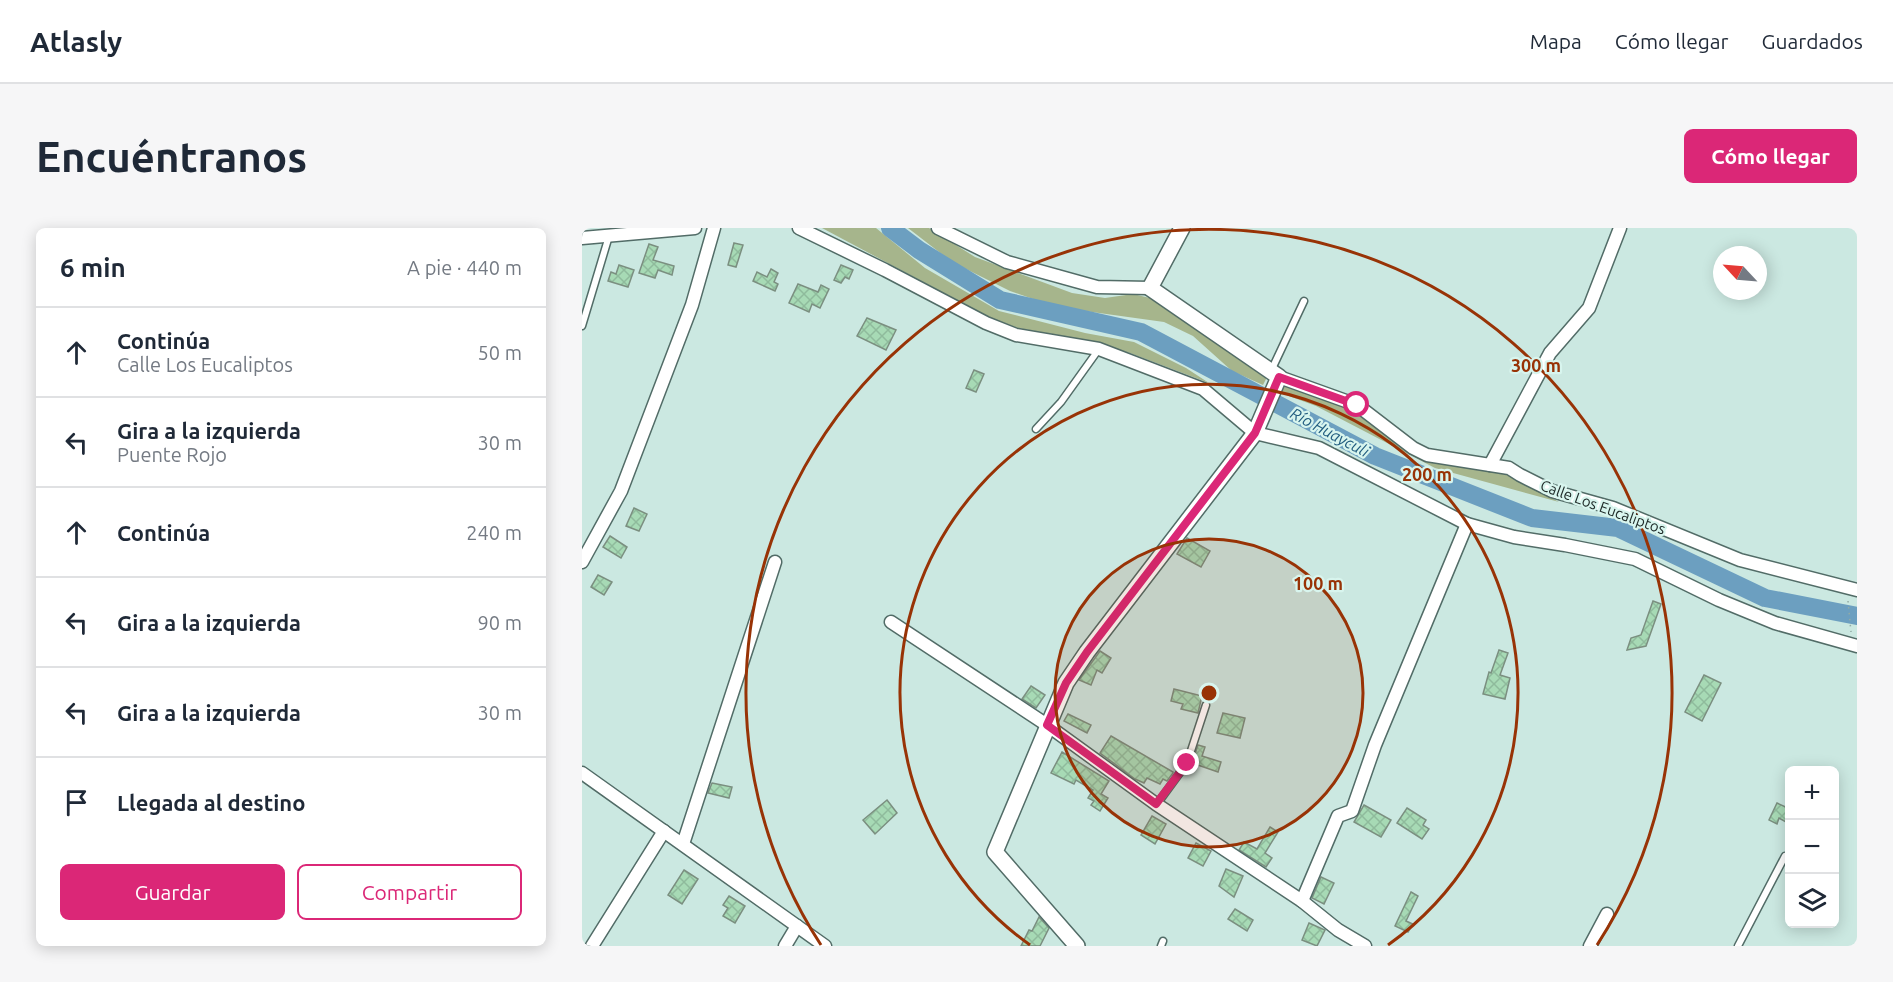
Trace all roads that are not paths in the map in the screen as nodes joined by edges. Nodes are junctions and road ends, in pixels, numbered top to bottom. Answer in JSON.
{"nodes":[{"id":1,"x":695,"y":228,"type":"edge"},
{"id":2,"x":714,"y":228,"type":"edge"},
{"id":3,"x":799,"y":228,"type":"edge"},
{"id":4,"x":938,"y":228,"type":"edge"},
{"id":5,"x":1182,"y":228,"type":"edge"},
{"id":6,"x":1620,"y":228,"type":"edge"},
{"id":7,"x":609,"y":236,"type":"junction"},
{"id":8,"x":582,"y":238,"type":"edge"},
{"id":9,"x":1150,"y":288,"type":"junction"},
{"id":10,"x":1304,"y":301,"type":"dead end"},
{"id":11,"x":582,"y":326,"type":"edge"},
{"id":12,"x":1099,"y":349,"type":"junction"},
{"id":13,"x":1275,"y":379,"type":"junction"},
{"id":14,"x":1256,"y":428,"type":"junction"},
{"id":15,"x":1036,"y":429,"type":"dead end"},
{"id":16,"x":1490,"y":465,"type":"junction"},
{"id":17,"x":1467,"y":524,"type":"junction"},
{"id":18,"x":587,"y":541,"type":"edge"},
{"id":19,"x":582,"y":562,"type":"edge"},
{"id":20,"x":775,"y":562,"type":"dead end"},
{"id":21,"x":1857,"y":590,"type":"edge"},
{"id":22,"x":891,"y":622,"type":"dead end"},
{"id":23,"x":1857,"y":646,"type":"edge"},
{"id":24,"x":1206,"y":705,"type":"dead end"},
{"id":25,"x":1047,"y":725,"type":"junction"},
{"id":26,"x":582,"y":773,"type":"edge"},
{"id":27,"x":1156,"y":804,"type":"junction"},
{"id":28,"x":664,"y":831,"type":"junction"},
{"id":29,"x":683,"y":844,"type":"junction"},
{"id":30,"x":1785,"y":856,"type":"dead end"},
{"id":31,"x":1302,"y":902,"type":"junction"},
{"id":32,"x":1607,"y":914,"type":"dead end"},
{"id":33,"x":797,"y":926,"type":"junction"},
{"id":34,"x":592,"y":946,"type":"edge"},
{"id":35,"x":786,"y":946,"type":"edge"},
{"id":36,"x":825,"y":946,"type":"edge"},
{"id":37,"x":1077,"y":946,"type":"edge"},
{"id":38,"x":1365,"y":946,"type":"edge"},
{"id":39,"x":1590,"y":946,"type":"edge"},
{"id":40,"x":1738,"y":946,"type":"edge"}],
"edges":[{"from":1,"to":7,"type":"street"},
{"from":2,"to":18,"type":"street"},
{"from":3,"to":12,"type":"street"},
{"from":4,"to":9,"type":"street"},
{"from":5,"to":9,"type":"street"},
{"from":6,"to":16,"type":"street"},
{"from":7,"to":8,"type":"street"},
{"from":7,"to":11,"type":"lane"},
{"from":9,"to":13,"type":"street","name":"Calle Los Eucaliptos"},
{"from":10,"to":13,"type":"lane"},
{"from":12,"to":14,"type":"street"},
{"from":12,"to":15,"type":"lane"},
{"from":13,"to":14,"type":"street"},
{"from":13,"to":16,"type":"street","name":"Calle Los Eucaliptos"},
{"from":14,"to":17,"type":"street"},
{"from":14,"to":25,"type":"street"},
{"from":16,"to":21,"type":"street","name":"Calle Los Eucaliptos"},
{"from":17,"to":23,"type":"street"},
{"from":17,"to":31,"type":"street"},
{"from":18,"to":19,"type":"street"},
{"from":20,"to":29,"type":"street"},
{"from":22,"to":25,"type":"street"},
{"from":24,"to":27,"type":"lane"},
{"from":25,"to":27,"type":"street"},
{"from":25,"to":37,"type":"street"},
{"from":26,"to":28,"type":"street"},
{"from":27,"to":31,"type":"street"},
{"from":28,"to":29,"type":"street"},
{"from":28,"to":34,"type":"street"},
{"from":29,"to":33,"type":"street"},
{"from":30,"to":40,"type":"lane"},
{"from":31,"to":38,"type":"street"},
{"from":32,"to":39,"type":"street"},
{"from":33,"to":35,"type":"street"},
{"from":33,"to":36,"type":"street"}]}
